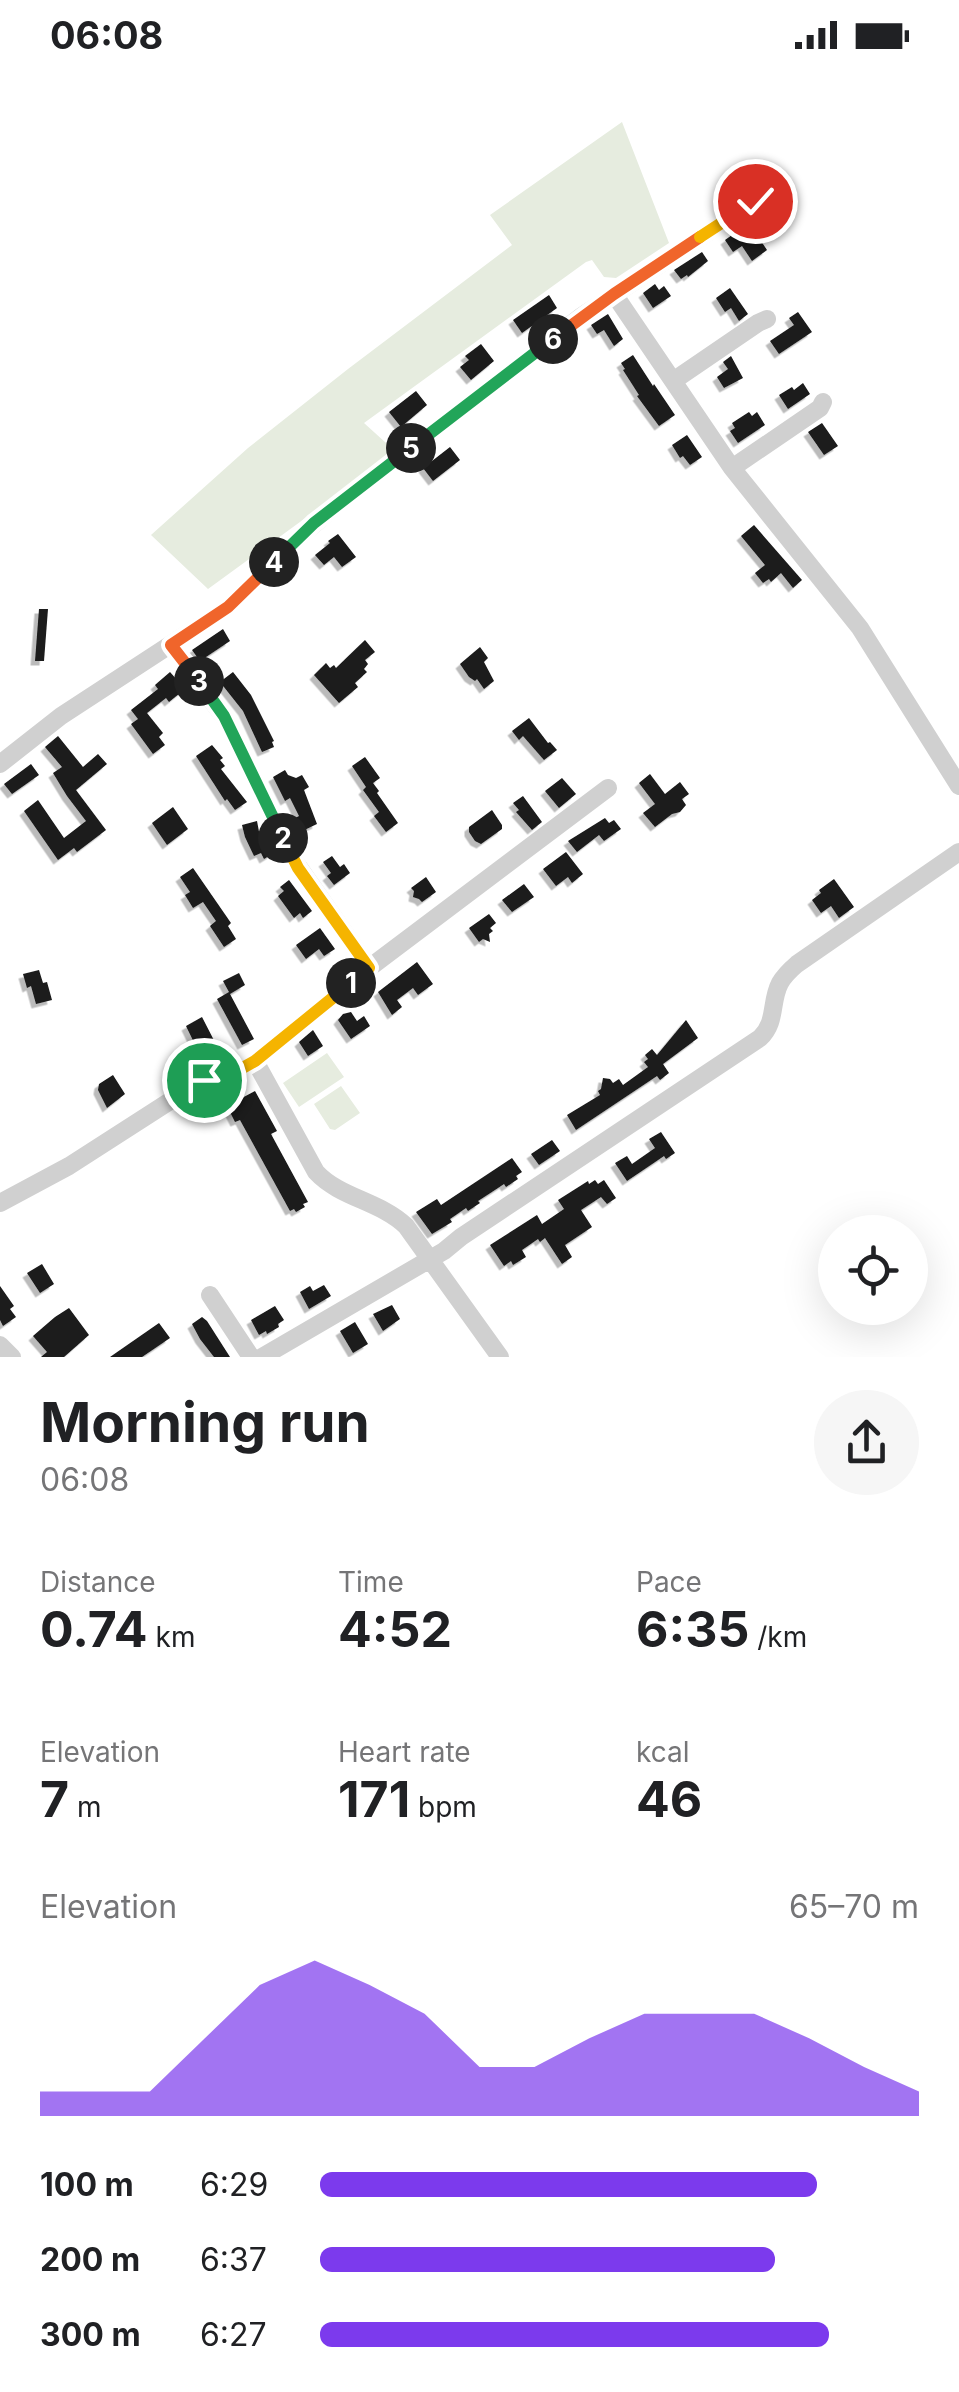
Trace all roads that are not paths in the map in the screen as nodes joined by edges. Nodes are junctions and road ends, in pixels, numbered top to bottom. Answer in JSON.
{"nodes":[{"id":1,"x":755,"y":201,"type":"dead end"},
{"id":2,"x":614,"y":294,"type":"junction"},
{"id":3,"x":767,"y":320,"type":"dead end"},
{"id":4,"x":672,"y":381,"type":"junction"},
{"id":5,"x":823,"y":402,"type":"dead end"},
{"id":6,"x":732,"y":468,"type":"junction"},
{"id":7,"x":171,"y":645,"type":"junction"},
{"id":8,"x":0,"y":764,"type":"edge"},
{"id":9,"x":959,"y":786,"type":"edge"},
{"id":10,"x":608,"y":788,"type":"dead end"},
{"id":11,"x":959,"y":852,"type":"edge"},
{"id":12,"x":369,"y":968,"type":"junction"},
{"id":13,"x":255,"y":1061,"type":"junction"},
{"id":14,"x":0,"y":1203,"type":"edge"},
{"id":15,"x":431,"y":1258,"type":"junction"},
{"id":16,"x":210,"y":1295,"type":"dead end"},
{"id":17,"x":0,"y":1345,"type":"edge"},
{"id":18,"x":12,"y":1357,"type":"edge"},
{"id":19,"x":251,"y":1357,"type":"edge"},
{"id":20,"x":262,"y":1357,"type":"edge"},
{"id":21,"x":500,"y":1357,"type":"edge"}],
"edges":[{"from":1,"to":2,"type":"street"},
{"from":2,"to":4,"type":"street"},
{"from":2,"to":7,"type":"street"},
{"from":3,"to":4,"type":"street"},
{"from":4,"to":6,"type":"street"},
{"from":5,"to":6,"type":"street"},
{"from":6,"to":9,"type":"street"},
{"from":7,"to":8,"type":"street"},
{"from":7,"to":12,"type":"street"},
{"from":10,"to":12,"type":"street"},
{"from":11,"to":15,"type":"street"},
{"from":12,"to":13,"type":"street"},
{"from":13,"to":14,"type":"street"},
{"from":13,"to":15,"type":"street"},
{"from":15,"to":20,"type":"street"},
{"from":15,"to":21,"type":"street"},
{"from":16,"to":19,"type":"street"},
{"from":17,"to":18,"type":"street"}]}
